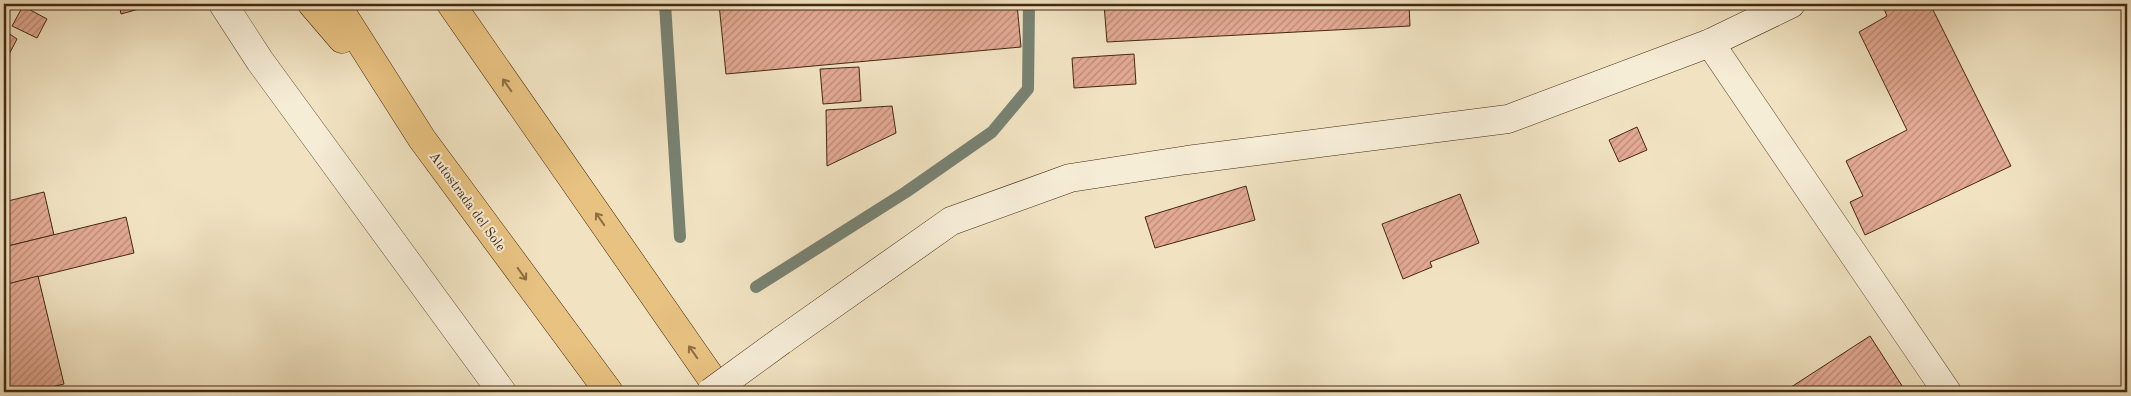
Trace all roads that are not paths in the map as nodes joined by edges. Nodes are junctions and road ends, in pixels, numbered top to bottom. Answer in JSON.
{"nodes":[{"id":1,"x":222,"y":4,"type":"edge"},
{"id":2,"x":312,"y":4,"type":"edge"},
{"id":3,"x":336,"y":4,"type":"edge"},
{"id":4,"x":451,"y":4,"type":"edge"},
{"id":5,"x":1791,"y":4,"type":"edge"},
{"id":6,"x":1710,"y":43,"type":"junction"},
{"id":7,"x":422,"y":139,"type":"junction"},
{"id":8,"x":502,"y":392,"type":"edge"},
{"id":9,"x":608,"y":392,"type":"edge"},
{"id":10,"x":711,"y":392,"type":"edge"},
{"id":11,"x":720,"y":392,"type":"edge"},
{"id":12,"x":1948,"y":392,"type":"edge"}],
"edges":[{"from":1,"to":8,"type":"street"},
{"from":2,"to":7,"type":"highway"},
{"from":3,"to":7,"type":"highway","name":"Autostrada del Sole"},
{"from":11,"to":4,"type":"highway","one_way":true},
{"from":5,"to":6,"type":"street"},
{"from":6,"to":10,"type":"street","bridge":true},
{"from":6,"to":12,"type":"street"},
{"from":7,"to":9,"type":"highway","name":"Autostrada del Sole","one_way":true}]}
